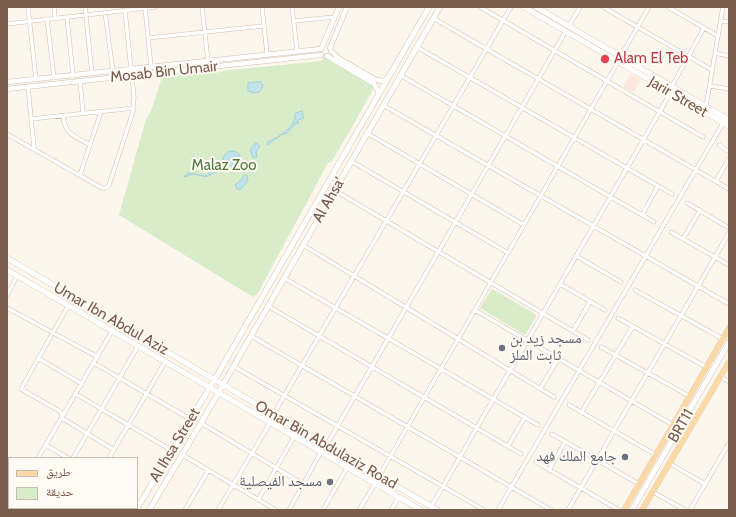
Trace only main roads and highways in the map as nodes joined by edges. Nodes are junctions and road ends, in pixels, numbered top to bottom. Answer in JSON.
{"nodes":[{"id":1,"x":429,"y":7,"type":"edge"},
{"id":2,"x":440,"y":7,"type":"edge"},
{"id":3,"x":524,"y":7,"type":"edge"},
{"id":4,"x":536,"y":7,"type":"edge"},
{"id":5,"x":729,"y":120,"type":"edge"},
{"id":6,"x":729,"y":126,"type":"edge"},
{"id":7,"x":7,"y":258,"type":"edge"},
{"id":8,"x":7,"y":270,"type":"edge"},
{"id":9,"x":729,"y":328,"type":"edge"},
{"id":10,"x":729,"y":342,"type":"edge"},
{"id":11,"x":729,"y":362,"type":"edge"},
{"id":12,"x":219,"y":372,"type":"junction"},
{"id":13,"x":208,"y":376,"type":"junction"},
{"id":14,"x":226,"y":378,"type":"junction"},
{"id":15,"x":214,"y":380,"type":"junction"},
{"id":16,"x":201,"y":383,"type":"junction"},
{"id":17,"x":222,"y":385,"type":"junction"},
{"id":18,"x":209,"y":388,"type":"junction"},
{"id":19,"x":232,"y":392,"type":"junction"},
{"id":20,"x":217,"y":393,"type":"junction"},
{"id":21,"x":206,"y":394,"type":"junction"},
{"id":22,"x":226,"y":397,"type":"junction"},
{"id":23,"x":214,"y":400,"type":"junction"},
{"id":24,"x":139,"y":500,"type":"edge"},
{"id":25,"x":152,"y":509,"type":"edge"},
{"id":26,"x":421,"y":510,"type":"edge"},
{"id":27,"x":438,"y":510,"type":"edge"},
{"id":28,"x":624,"y":510,"type":"edge"},
{"id":29,"x":632,"y":510,"type":"edge"},
{"id":30,"x":642,"y":510,"type":"edge"}],
"edges":[{"from":1,"to":12,"type":"main road","name":"Al Ahsa'"},
{"from":2,"to":14,"type":"main road","name":"Al Ahsa'"},
{"from":3,"to":6,"type":"main road","name":"Jarir Street"},
{"from":4,"to":5,"type":"main road"},
{"from":7,"to":13,"type":"main road","name":"Umar Ibn Abdul Aziz"},
{"from":8,"to":16,"type":"main road","name":"Umar Ibn Abdul Aziz"},
{"from":9,"to":28,"type":"main road"},
{"from":10,"to":29,"type":"main road","name":"BRT11"},
{"from":11,"to":30,"type":"main road"},
{"from":12,"to":14,"type":"main road"},
{"from":12,"to":15,"type":"main road","name":"Al Ahsa'"},
{"from":13,"to":15,"type":"main road","name":"Umar Ibn Abdul Aziz"},
{"from":13,"to":16,"type":"main road"},
{"from":14,"to":17,"type":"main road","name":"Al Ahsa'"},
{"from":15,"to":17,"type":"main road","name":"Omar Bin Abdulaziz Road"},
{"from":15,"to":18,"type":"main road","name":"Al Ihsa Street"},
{"from":16,"to":18,"type":"main road","name":"Umar Ibn Abdul Aziz"},
{"from":17,"to":19,"type":"main road","name":"Omar Bin Abdulaziz Road"},
{"from":17,"to":20,"type":"main road","name":"Al Ahsa'"},
{"from":18,"to":20,"type":"main road","name":"Omar Bin Abdulaziz Road"},
{"from":18,"to":21,"type":"main road","name":"Al Ihsa Street"},
{"from":19,"to":22,"type":"main road"},
{"from":19,"to":27,"type":"main road","name":"Omar Bin Abdulaziz Road"},
{"from":20,"to":22,"type":"main road","name":"Omar Bin Abdulaziz Road"},
{"from":20,"to":23,"type":"main road","name":"Al Ihsa Street"},
{"from":21,"to":23,"type":"main road"},
{"from":21,"to":24,"type":"main road","name":"Al Ihsa Street"},
{"from":22,"to":26,"type":"main road","name":"Omar Bin Abdulaziz Road"},
{"from":23,"to":25,"type":"main road","name":"Al Ihsa Street"}]}
